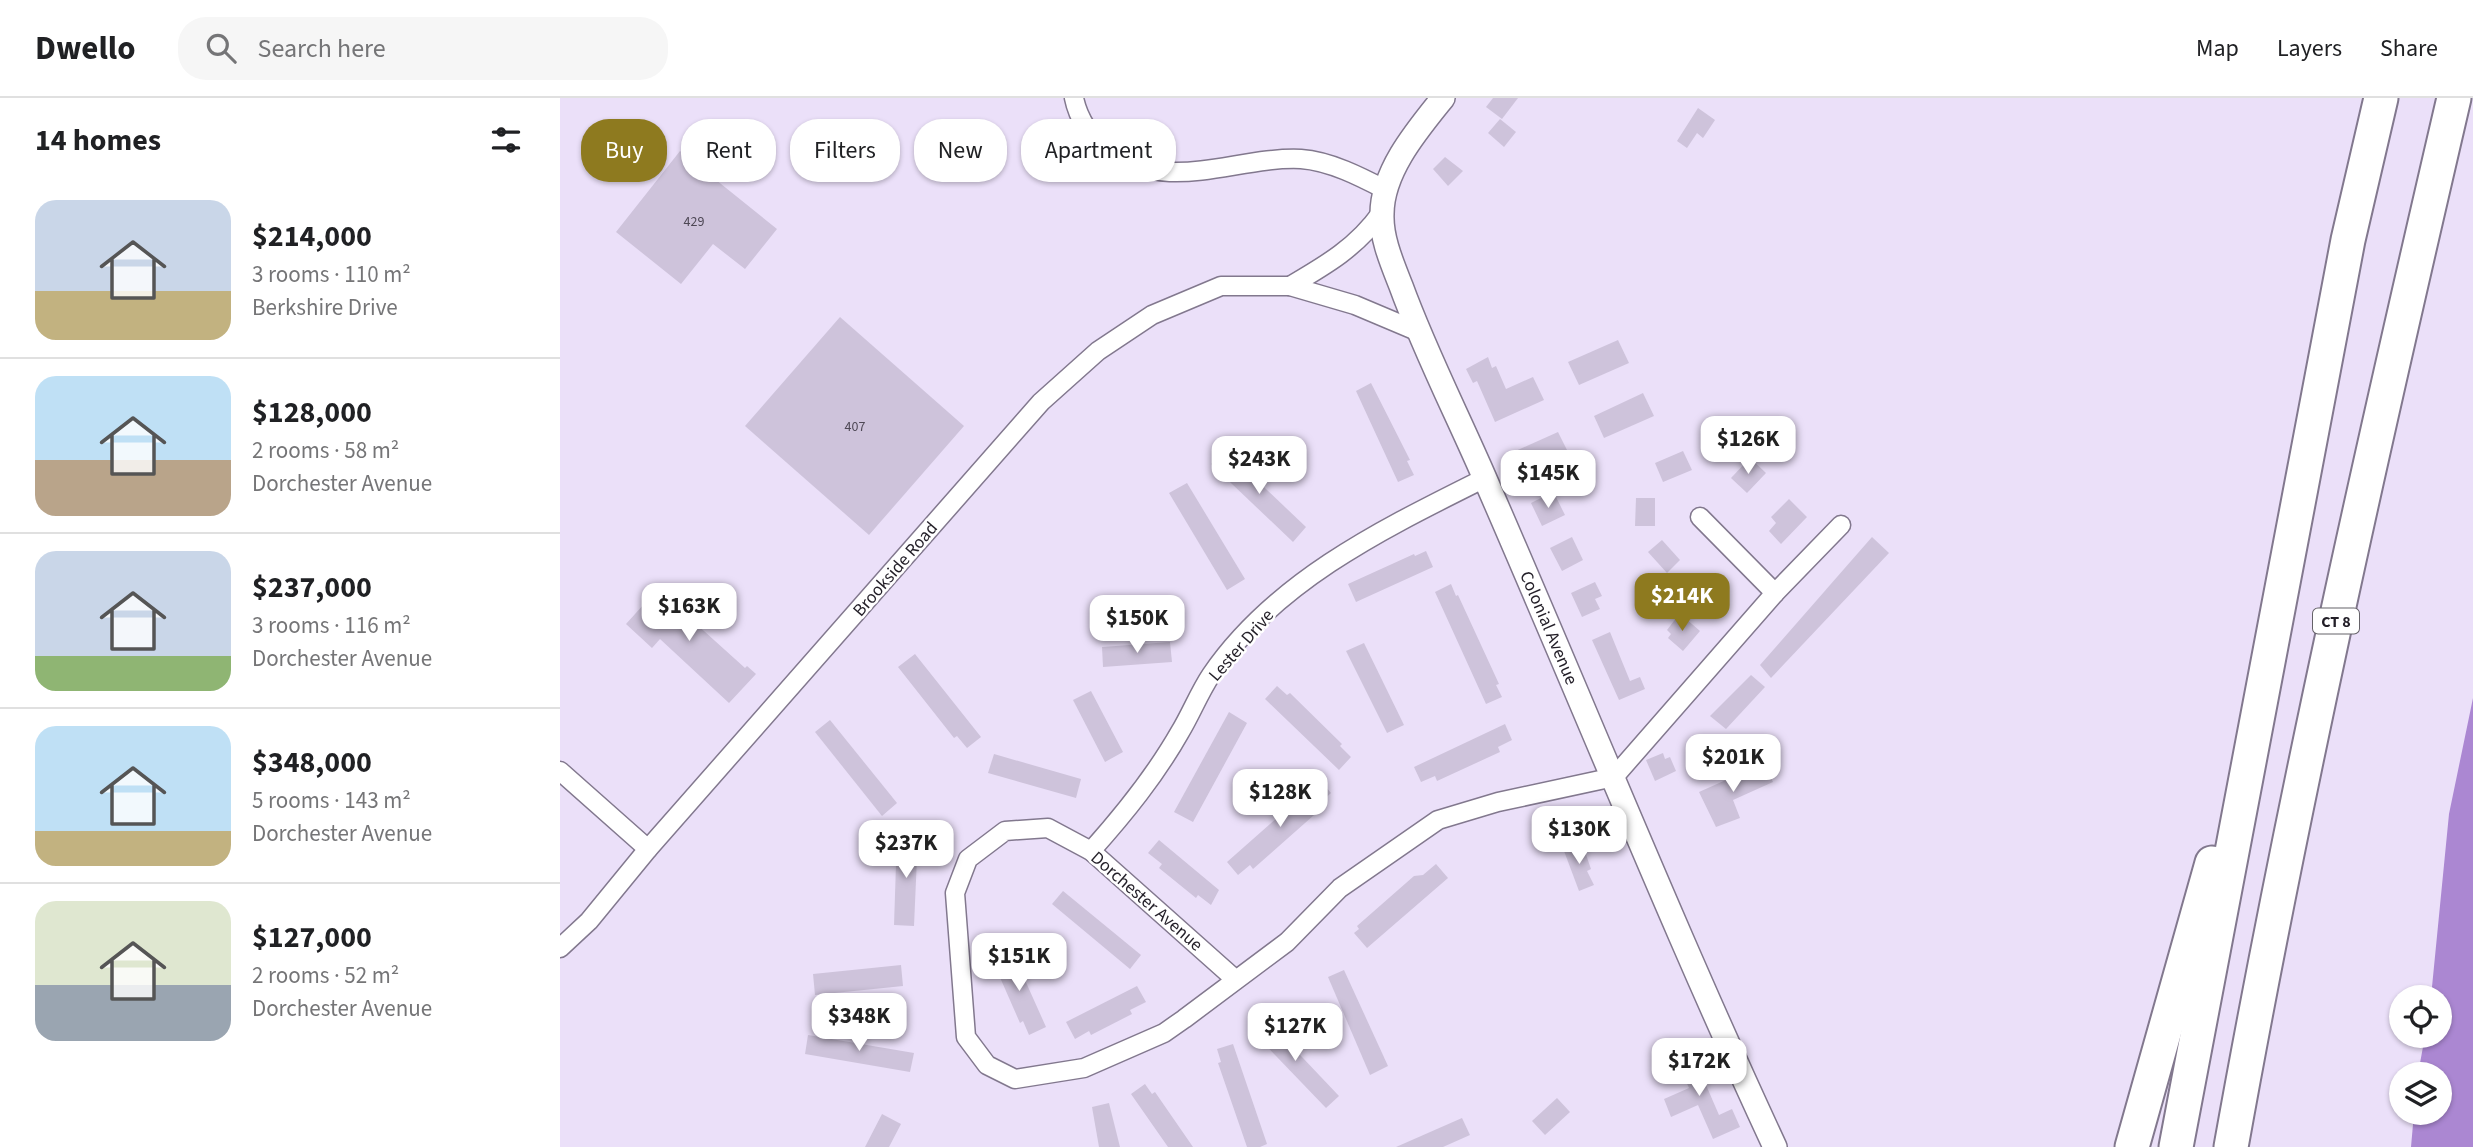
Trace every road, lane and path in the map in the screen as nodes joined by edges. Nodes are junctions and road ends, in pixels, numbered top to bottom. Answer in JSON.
{"nodes":[{"id":1,"x":1074,"y":98,"type":"edge"},
{"id":2,"x":2381,"y":98,"type":"edge"},
{"id":3,"x":2455,"y":98,"type":"edge"},
{"id":4,"x":1438,"y":104,"type":"edge"},
{"id":5,"x":1384,"y":201,"type":"junction"},
{"id":6,"x":1290,"y":286,"type":"junction"},
{"id":7,"x":1419,"y":332,"type":"junction"},
{"id":8,"x":1485,"y":478,"type":"junction"},
{"id":9,"x":1700,"y":517,"type":"dead end"},
{"id":10,"x":1841,"y":524,"type":"dead end"},
{"id":11,"x":2284,"y":576,"type":"junction"},
{"id":12,"x":1775,"y":593,"type":"junction"},
{"id":13,"x":560,"y":771,"type":"edge"},
{"id":14,"x":1614,"y":777,"type":"junction"},
{"id":15,"x":648,"y":849,"type":"junction"},
{"id":16,"x":1091,"y":851,"type":"junction"},
{"id":17,"x":560,"y":948,"type":"edge"},
{"id":18,"x":1236,"y":980,"type":"junction"},
{"id":19,"x":1775,"y":1147,"type":"edge"},
{"id":20,"x":2133,"y":1147,"type":"edge"},
{"id":21,"x":2176,"y":1147,"type":"edge"},
{"id":22,"x":2231,"y":1147,"type":"edge"}],
"edges":[{"from":1,"to":5,"type":"street"},
{"from":2,"to":11,"type":"highway"},
{"from":3,"to":22,"type":"highway","number":"CT 8"},
{"from":4,"to":5,"type":"street"},
{"from":5,"to":6,"type":"street"},
{"from":5,"to":7,"type":"street","name":"Colonial Avenue"},
{"from":6,"to":7,"type":"street","name":"Brookside Road"},
{"from":6,"to":15,"type":"street","name":"Brookside Road"},
{"from":7,"to":8,"type":"street","name":"Colonial Avenue"},
{"from":8,"to":14,"type":"street","name":"Colonial Avenue"},
{"from":8,"to":16,"type":"street","name":"Lester Drive"},
{"from":9,"to":12,"type":"street"},
{"from":10,"to":12,"type":"street"},
{"from":11,"to":20,"type":"highway"},
{"from":11,"to":21,"type":"highway"},
{"from":12,"to":14,"type":"street"},
{"from":13,"to":15,"type":"street"},
{"from":14,"to":18,"type":"street","name":"Dorchester Avenue"},
{"from":14,"to":19,"type":"street","name":"Colonial Avenue"},
{"from":15,"to":17,"type":"street","name":"Brookside Road"},
{"from":16,"to":18,"type":"street","name":"Dorchester Avenue"},
{"from":16,"to":18,"type":"street","name":"Dorchester Avenue"}]}
